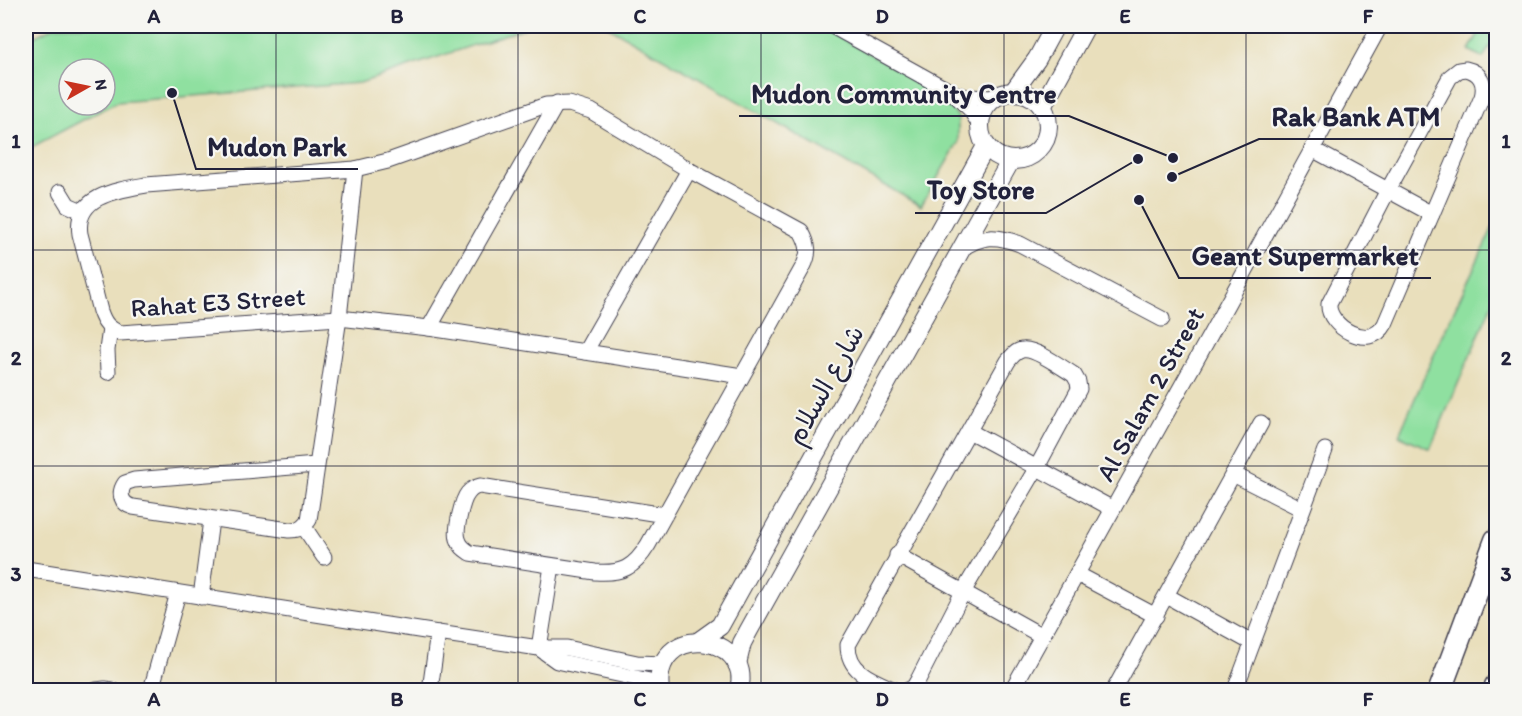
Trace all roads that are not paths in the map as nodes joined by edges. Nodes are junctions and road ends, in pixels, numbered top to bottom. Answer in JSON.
{"nodes":[{"id":1,"x":832,"y":26,"type":"edge"},
{"id":2,"x":1055,"y":26,"type":"edge"},
{"id":3,"x":1086,"y":26,"type":"edge"},
{"id":4,"x":1380,"y":26,"type":"edge"},
{"id":5,"x":1013,"y":92,"type":"junction"},
{"id":6,"x":953,"y":93,"type":"junction"},
{"id":7,"x":995,"y":98,"type":"junction"},
{"id":8,"x":557,"y":103,"type":"junction"},
{"id":9,"x":1042,"y":107,"type":"junction"},
{"id":10,"x":980,"y":124,"type":"junction"},
{"id":11,"x":986,"y":146,"type":"junction"},
{"id":12,"x":1312,"y":149,"type":"junction"},
{"id":13,"x":1011,"y":160,"type":"junction"},
{"id":14,"x":355,"y":169,"type":"junction"},
{"id":15,"x":689,"y":170,"type":"junction"},
{"id":16,"x":1388,"y":190,"type":"junction"},
{"id":17,"x":60,"y":192,"type":"dead end"},
{"id":18,"x":82,"y":211,"type":"junction"},
{"id":19,"x":1432,"y":214,"type":"junction"},
{"id":20,"x":962,"y":249,"type":"junction"},
{"id":21,"x":339,"y":318,"type":"junction"},
{"id":22,"x":1162,"y":319,"type":"dead end"},
{"id":23,"x":429,"y":328,"type":"junction"},
{"id":24,"x":110,"y":329,"type":"junction"},
{"id":25,"x":585,"y":352,"type":"junction"},
{"id":26,"x":108,"y":372,"type":"dead end"},
{"id":27,"x":742,"y":376,"type":"junction"},
{"id":28,"x":1261,"y":423,"type":"dead end"},
{"id":29,"x":969,"y":431,"type":"junction"},
{"id":30,"x":1325,"y":450,"type":"dead end"},
{"id":31,"x":316,"y":465,"type":"junction"},
{"id":32,"x":1036,"y":469,"type":"junction"},
{"id":33,"x":1233,"y":474,"type":"junction"},
{"id":34,"x":1113,"y":509,"type":"junction"},
{"id":35,"x":1302,"y":509,"type":"junction"},
{"id":36,"x":665,"y":515,"type":"junction"},
{"id":37,"x":211,"y":520,"type":"junction"},
{"id":38,"x":304,"y":527,"type":"junction"},
{"id":39,"x":1497,"y":540,"type":"edge"},
{"id":40,"x":897,"y":555,"type":"junction"},
{"id":41,"x":324,"y":557,"type":"dead end"},
{"id":42,"x":552,"y":566,"type":"junction"},
{"id":43,"x":26,"y":569,"type":"edge"},
{"id":44,"x":1077,"y":574,"type":"junction"},
{"id":45,"x":963,"y":592,"type":"junction"},
{"id":46,"x":178,"y":593,"type":"junction"},
{"id":47,"x":1167,"y":596,"type":"junction"},
{"id":48,"x":201,"y":597,"type":"junction"},
{"id":49,"x":1156,"y":616,"type":"junction"},
{"id":50,"x":438,"y":633,"type":"junction"},
{"id":51,"x":1042,"y":636,"type":"junction"},
{"id":52,"x":699,"y":641,"type":"junction"},
{"id":53,"x":1252,"y":643,"type":"junction"},
{"id":54,"x":539,"y":648,"type":"junction"},
{"id":55,"x":580,"y":650,"type":"junction"},
{"id":56,"x":663,"y":664,"type":"junction"},
{"id":57,"x":578,"y":666,"type":"junction"},
{"id":58,"x":738,"y":668,"type":"junction"},
{"id":59,"x":659,"y":686,"type":"edge"},
{"id":60,"x":1497,"y":686,"type":"edge"},
{"id":61,"x":96,"y":690,"type":"edge"},
{"id":62,"x":112,"y":690,"type":"edge"},
{"id":63,"x":151,"y":690,"type":"edge"},
{"id":64,"x":430,"y":690,"type":"edge"},
{"id":65,"x":739,"y":690,"type":"edge"},
{"id":66,"x":751,"y":690,"type":"edge"},
{"id":67,"x":895,"y":690,"type":"edge"},
{"id":68,"x":908,"y":690,"type":"edge"},
{"id":69,"x":1012,"y":690,"type":"edge"},
{"id":70,"x":1114,"y":690,"type":"edge"},
{"id":71,"x":1235,"y":690,"type":"edge"},
{"id":72,"x":1440,"y":690,"type":"edge"},
{"id":73,"x":1495,"y":690,"type":"edge"}],
"edges":[{"from":1,"to":6,"type":"street"},
{"from":2,"to":5,"type":"street"},
{"from":3,"to":9,"type":"street"},
{"from":4,"to":12,"type":"street","name":"Al Salam 2 Street"},
{"from":5,"to":7,"type":"street"},
{"from":5,"to":9,"type":"street"},
{"from":6,"to":7,"type":"street"},
{"from":6,"to":10,"type":"street"},
{"from":7,"to":10,"type":"street"},
{"from":8,"to":14,"type":"street"},
{"from":8,"to":15,"type":"street"},
{"from":8,"to":23,"type":"street"},
{"from":9,"to":13,"type":"street"},
{"from":10,"to":11,"type":"street"},
{"from":11,"to":13,"type":"street"},
{"from":11,"to":52,"type":"street","name":"شارع السلام"},
{"from":12,"to":16,"type":"street"},
{"from":12,"to":34,"type":"street","name":"Al Salam 2 Street"},
{"from":13,"to":20,"type":"street","name":"شارع السلام"},
{"from":14,"to":18,"type":"street"},
{"from":14,"to":21,"type":"street","name":"Rahat E3 Street"},
{"from":15,"to":25,"type":"street"},
{"from":15,"to":27,"type":"street"},
{"from":16,"to":19,"type":"street"},
{"from":16,"to":19,"type":"street"},
{"from":16,"to":19,"type":"street"},
{"from":17,"to":18,"type":"street"},
{"from":18,"to":24,"type":"street","name":"Rahat E3 Street"},
{"from":20,"to":22,"type":"street"},
{"from":20,"to":58,"type":"street","name":"شارع السلام"},
{"from":21,"to":23,"type":"street","name":"Rahat E3 Street"},
{"from":21,"to":24,"type":"street","name":"Rahat E3 Street"},
{"from":21,"to":31,"type":"street"},
{"from":23,"to":25,"type":"street","name":"Rahat E3 Street"},
{"from":24,"to":26,"type":"street"},
{"from":25,"to":27,"type":"street","name":"Rahat E3 Street"},
{"from":27,"to":36,"type":"street"},
{"from":28,"to":33,"type":"street"},
{"from":29,"to":32,"type":"street"},
{"from":29,"to":32,"type":"street"},
{"from":29,"to":40,"type":"street"},
{"from":30,"to":35,"type":"street"},
{"from":31,"to":37,"type":"street"},
{"from":31,"to":38,"type":"street"},
{"from":32,"to":34,"type":"street"},
{"from":32,"to":45,"type":"street"},
{"from":33,"to":35,"type":"street"},
{"from":33,"to":47,"type":"street"},
{"from":34,"to":44,"type":"street","name":"Al Salam 2 Street"},
{"from":35,"to":53,"type":"street"},
{"from":36,"to":42,"type":"street"},
{"from":36,"to":42,"type":"street"},
{"from":37,"to":38,"type":"street"},
{"from":37,"to":48,"type":"street"},
{"from":38,"to":41,"type":"street"},
{"from":39,"to":72,"type":"main road"},
{"from":40,"to":45,"type":"street"},
{"from":40,"to":67,"type":"street"},
{"from":42,"to":54,"type":"street"},
{"from":43,"to":46,"type":"street"},
{"from":44,"to":49,"type":"street"},
{"from":44,"to":51,"type":"street","name":"Al Salam 2 Street"},
{"from":45,"to":51,"type":"street"},
{"from":45,"to":68,"type":"street"},
{"from":46,"to":48,"type":"street"},
{"from":46,"to":63,"type":"street"},
{"from":47,"to":49,"type":"street"},
{"from":47,"to":53,"type":"street"},
{"from":48,"to":50,"type":"street"},
{"from":49,"to":70,"type":"street"},
{"from":50,"to":54,"type":"street"},
{"from":50,"to":64,"type":"street"},
{"from":51,"to":69,"type":"street","name":"Al Salam 2 Street"},
{"from":52,"to":56,"type":"street","name":"شارع السلام"},
{"from":52,"to":58,"type":"street"},
{"from":53,"to":71,"type":"street"},
{"from":54,"to":55,"type":"street"},
{"from":54,"to":57,"type":"street"},
{"from":55,"to":56,"type":"street"},
{"from":55,"to":57,"type":"street"},
{"from":56,"to":59,"type":"street"},
{"from":57,"to":59,"type":"street"},
{"from":58,"to":65,"type":"street","name":"شارع السلام"},
{"from":58,"to":66,"type":"street"},
{"from":60,"to":73,"type":"main road"},
{"from":61,"to":62,"type":"street"}]}
